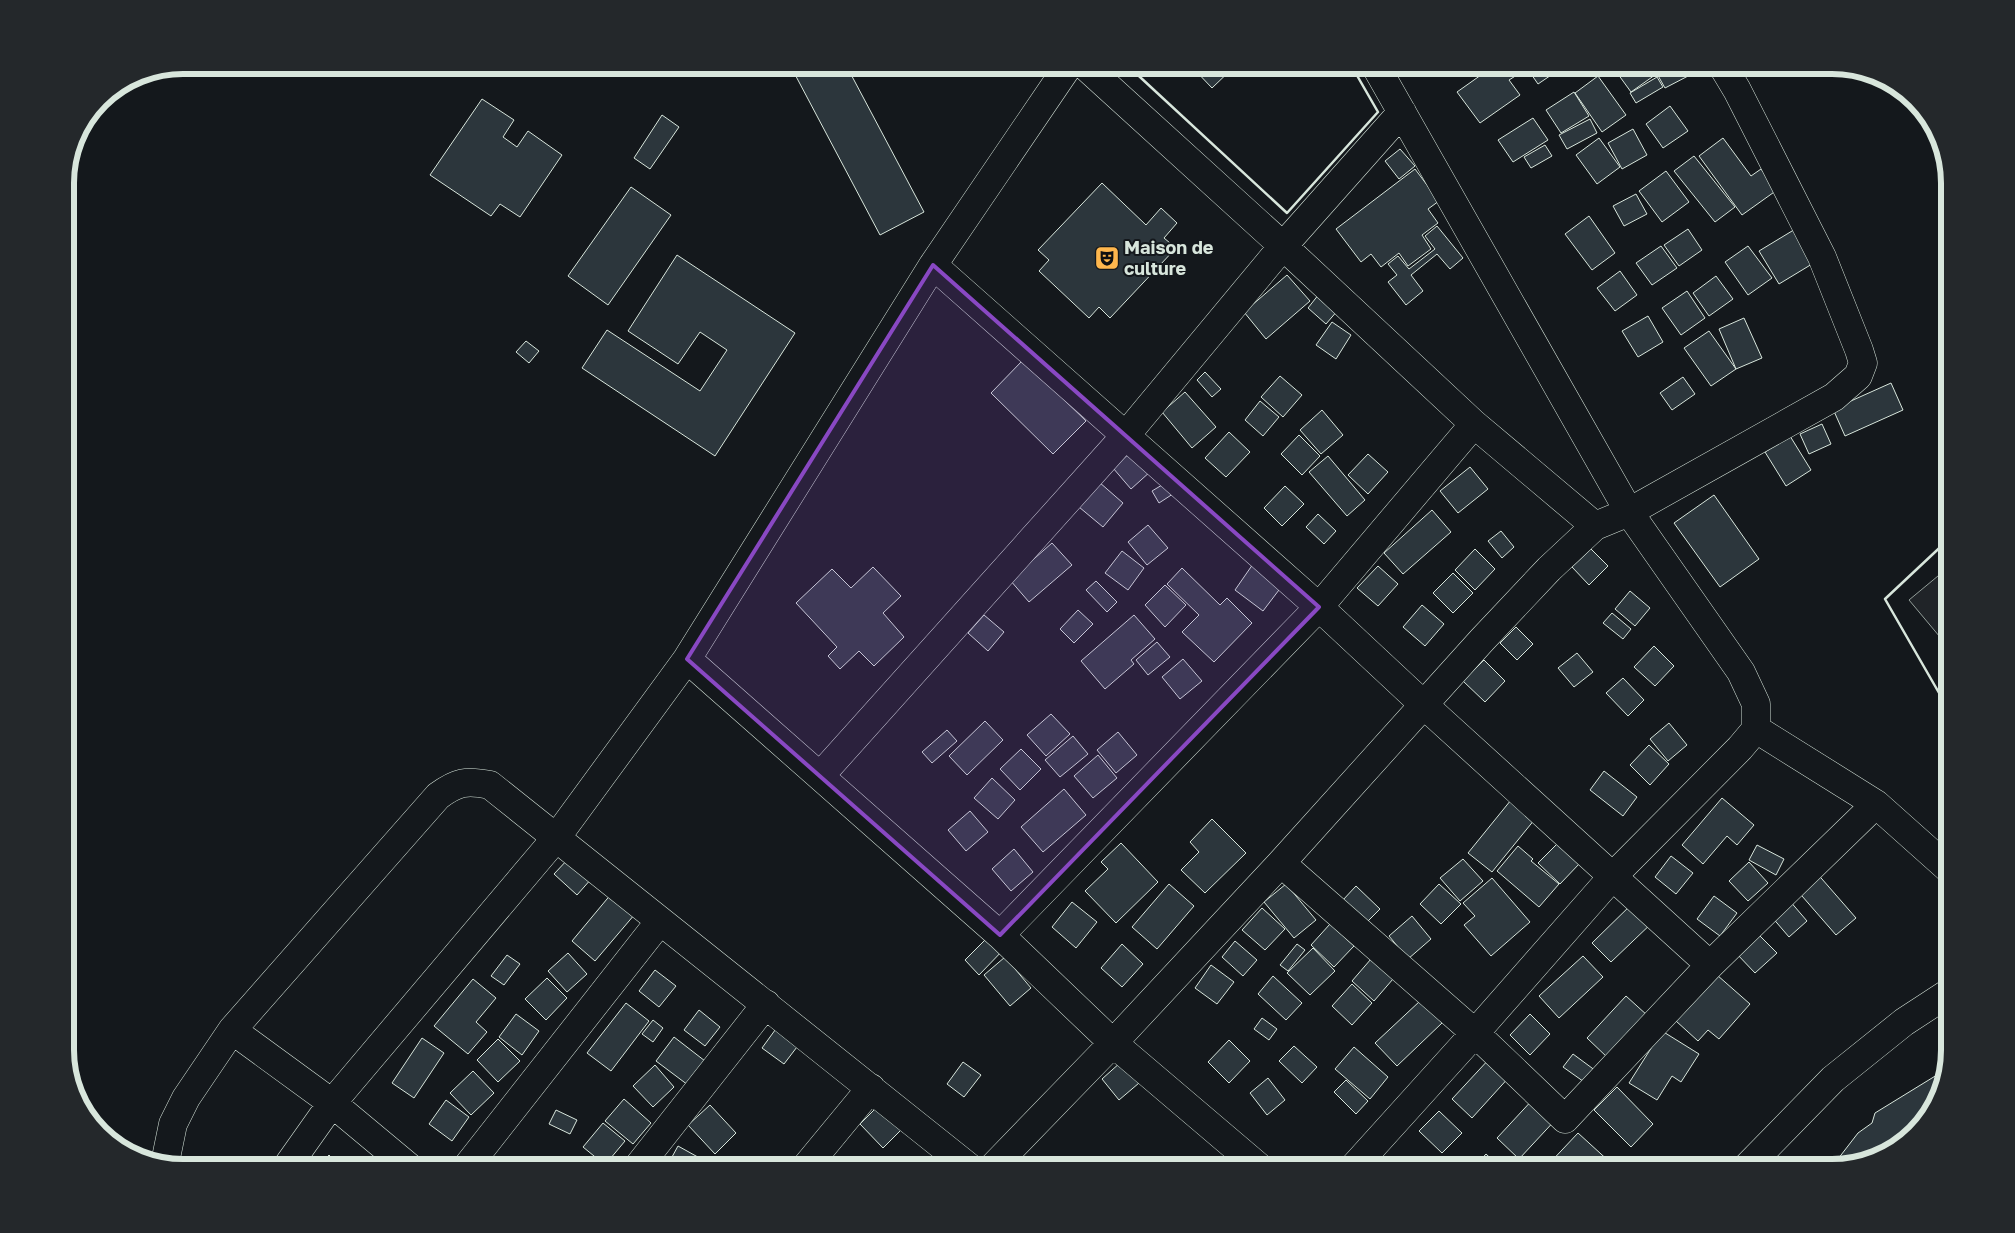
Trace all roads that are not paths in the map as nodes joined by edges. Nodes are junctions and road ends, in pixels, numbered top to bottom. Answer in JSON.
{"nodes":[{"id":1,"x":1063,"y":74,"type":"edge"},
{"id":2,"x":1094,"y":74,"type":"edge"},
{"id":3,"x":1380,"y":74,"type":"edge"},
{"id":4,"x":1727,"y":74,"type":"edge"},
{"id":5,"x":1402,"y":112,"type":"junction"},
{"id":6,"x":1283,"y":246,"type":"junction"},
{"id":7,"x":933,"y":265,"type":"junction"},
{"id":8,"x":1474,"y":424,"type":"junction"},
{"id":9,"x":1126,"y":435,"type":"junction"},
{"id":10,"x":1628,"y":512,"type":"junction"},
{"id":11,"x":1595,"y":526,"type":"junction"},
{"id":12,"x":1319,"y":607,"type":"junction"},
{"id":13,"x":687,"y":659,"type":"junction"},
{"id":14,"x":1424,"y":706,"type":"junction"},
{"id":15,"x":1756,"y":729,"type":"junction"},
{"id":16,"x":820,"y":776,"type":"junction"},
{"id":17,"x":1876,"y":804,"type":"junction"},
{"id":18,"x":556,"y":838,"type":"junction"},
{"id":19,"x":1941,"y":862,"type":"edge"},
{"id":20,"x":1281,"y":863,"type":"junction"},
{"id":21,"x":1613,"y":876,"type":"junction"},
{"id":22,"x":660,"y":921,"type":"junction"},
{"id":23,"x":1000,"y":935,"type":"junction"},
{"id":24,"x":1710,"y":965,"type":"junction"},
{"id":25,"x":1941,"y":998,"type":"edge"},
{"id":26,"x":766,"y":1004,"type":"junction"},
{"id":27,"x":232,"y":1030,"type":"junction"},
{"id":28,"x":1475,"y":1033,"type":"junction"},
{"id":29,"x":1113,"y":1043,"type":"junction"},
{"id":30,"x":871,"y":1088,"type":"junction"},
{"id":31,"x":332,"y":1104,"type":"junction"},
{"id":32,"x":166,"y":1158,"type":"edge"},
{"id":33,"x":292,"y":1159,"type":"edge"},
{"id":34,"x":399,"y":1159,"type":"edge"},
{"id":35,"x":473,"y":1159,"type":"edge"},
{"id":36,"x":644,"y":1159,"type":"edge"},
{"id":37,"x":812,"y":1159,"type":"edge"},
{"id":38,"x":959,"y":1159,"type":"edge"},
{"id":39,"x":1001,"y":1159,"type":"edge"},
{"id":40,"x":1249,"y":1159,"type":"edge"},
{"id":41,"x":1361,"y":1159,"type":"edge"},
{"id":42,"x":1755,"y":1159,"type":"edge"}],
"edges":[{"from":1,"to":7,"type":"street"},
{"from":2,"to":6,"type":"street"},
{"from":3,"to":5,"type":"street"},
{"from":4,"to":10,"type":"street"},
{"from":5,"to":6,"type":"street"},
{"from":5,"to":10,"type":"street"},
{"from":6,"to":8,"type":"street"},
{"from":6,"to":9,"type":"street"},
{"from":7,"to":9,"type":"street"},
{"from":7,"to":13,"type":"street"},
{"from":8,"to":11,"type":"street"},
{"from":8,"to":12,"type":"street"},
{"from":9,"to":12,"type":"street"},
{"from":9,"to":16,"type":"street"},
{"from":10,"to":11,"type":"street"},
{"from":10,"to":15,"type":"street"},
{"from":11,"to":14,"type":"street"},
{"from":12,"to":14,"type":"street"},
{"from":12,"to":23,"type":"street"},
{"from":13,"to":16,"type":"street"},
{"from":13,"to":18,"type":"street"},
{"from":14,"to":20,"type":"street"},
{"from":14,"to":21,"type":"street"},
{"from":15,"to":17,"type":"street"},
{"from":15,"to":21,"type":"street"},
{"from":16,"to":23,"type":"street"},
{"from":17,"to":19,"type":"street"},
{"from":17,"to":24,"type":"street"},
{"from":18,"to":22,"type":"street"},
{"from":18,"to":27,"type":"street"},
{"from":18,"to":31,"type":"street"},
{"from":20,"to":28,"type":"street"},
{"from":20,"to":29,"type":"street"},
{"from":21,"to":24,"type":"street"},
{"from":21,"to":28,"type":"street"},
{"from":22,"to":26,"type":"street"},
{"from":22,"to":35,"type":"street"},
{"from":23,"to":29,"type":"street"},
{"from":24,"to":28,"type":"street"},
{"from":25,"to":42,"type":"street"},
{"from":26,"to":30,"type":"street"},
{"from":26,"to":36,"type":"street"},
{"from":27,"to":31,"type":"street"},
{"from":27,"to":32,"type":"street"},
{"from":28,"to":41,"type":"street"},
{"from":29,"to":39,"type":"street"},
{"from":29,"to":40,"type":"street"},
{"from":30,"to":37,"type":"street"},
{"from":30,"to":38,"type":"street"},
{"from":31,"to":33,"type":"street"},
{"from":31,"to":34,"type":"street"}]}
